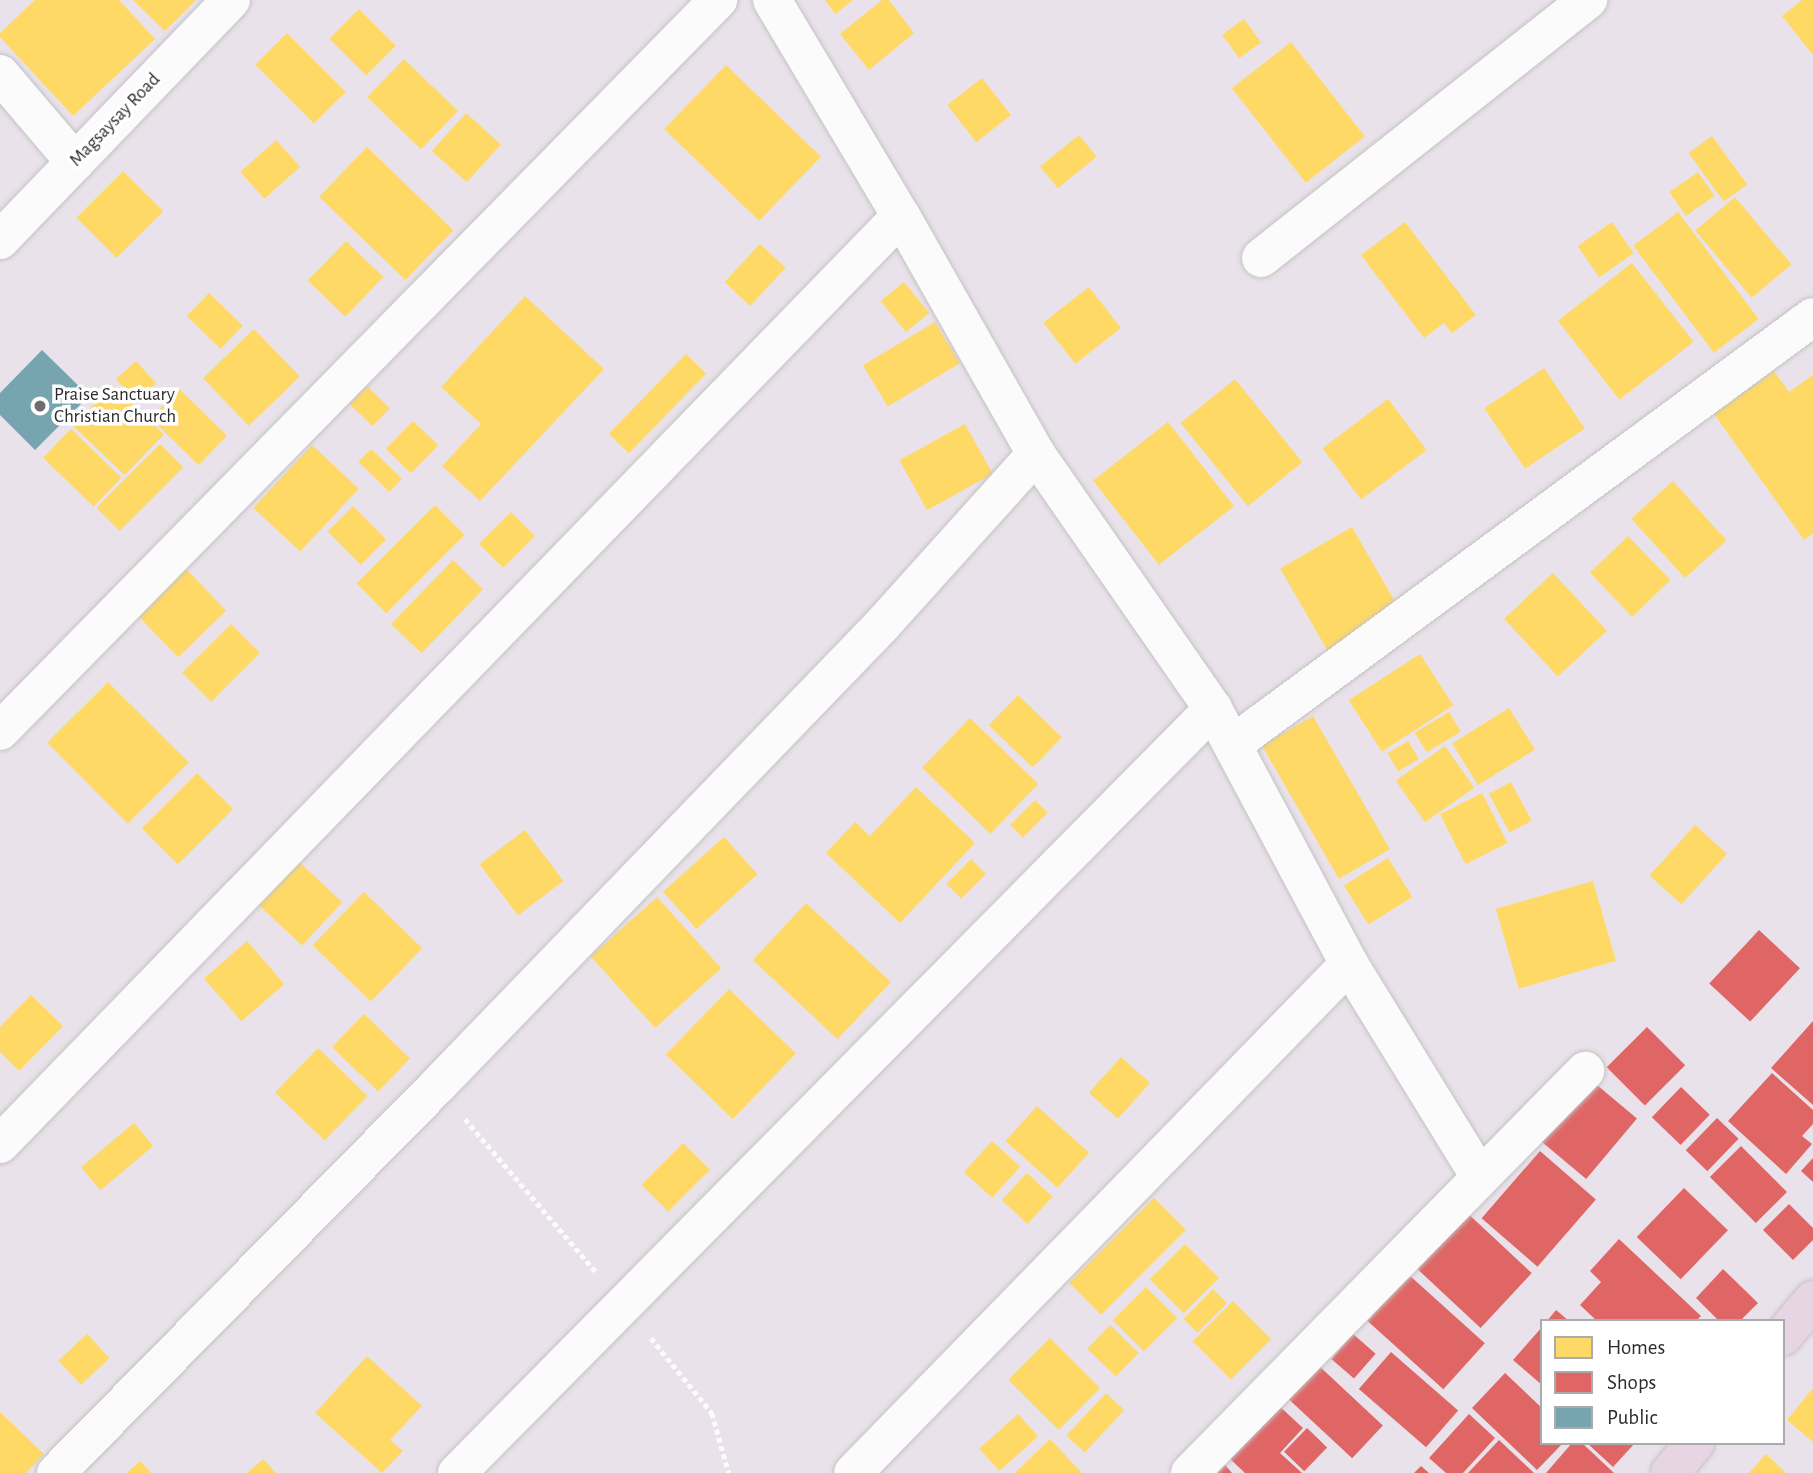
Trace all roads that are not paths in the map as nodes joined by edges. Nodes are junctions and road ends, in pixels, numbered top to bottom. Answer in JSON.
{"nodes":[{"id":1,"x":231,"y":0,"type":"edge"},
{"id":2,"x":718,"y":0,"type":"edge"},
{"id":3,"x":772,"y":0,"type":"edge"},
{"id":4,"x":1588,"y":0,"type":"edge"},
{"id":5,"x":0,"y":74,"type":"edge"},
{"id":6,"x":75,"y":162,"type":"junction"},
{"id":7,"x":901,"y":216,"type":"junction"},
{"id":8,"x":0,"y":240,"type":"edge"},
{"id":9,"x":1261,"y":258,"type":"dead end"},
{"id":10,"x":1813,"y":317,"type":"edge"},
{"id":11,"x":1036,"y":454,"type":"junction"},
{"id":12,"x":1213,"y":709,"type":"junction"},
{"id":13,"x":0,"y":731,"type":"edge"},
{"id":14,"x":1233,"y":744,"type":"junction"},
{"id":15,"x":1349,"y":964,"type":"junction"},
{"id":16,"x":1585,"y":1071,"type":"dead end"},
{"id":17,"x":0,"y":1144,"type":"edge"},
{"id":18,"x":1480,"y":1177,"type":"junction"},
{"id":19,"x":1813,"y":1300,"type":"edge"},
{"id":20,"x":1785,"y":1334,"type":"edge"},
{"id":21,"x":1693,"y":1445,"type":"edge"},
{"id":22,"x":57,"y":1473,"type":"edge"},
{"id":23,"x":457,"y":1473,"type":"edge"},
{"id":24,"x":853,"y":1473,"type":"edge"},
{"id":25,"x":1191,"y":1473,"type":"edge"},
{"id":26,"x":1670,"y":1473,"type":"edge"}],
"edges":[{"from":1,"to":6,"type":"street","name":"Magsaysay Road"},
{"from":2,"to":13,"type":"street"},
{"from":3,"to":7,"type":"street"},
{"from":4,"to":9,"type":"street"},
{"from":5,"to":6,"type":"street"},
{"from":6,"to":8,"type":"street","name":"Magsaysay Road"},
{"from":7,"to":11,"type":"street"},
{"from":7,"to":17,"type":"street"},
{"from":10,"to":14,"type":"street"},
{"from":11,"to":12,"type":"street"},
{"from":11,"to":22,"type":"street"},
{"from":12,"to":14,"type":"street"},
{"from":12,"to":23,"type":"street"},
{"from":14,"to":15,"type":"street"},
{"from":15,"to":18,"type":"street"},
{"from":15,"to":24,"type":"street"},
{"from":16,"to":18,"type":"street"},
{"from":18,"to":25,"type":"street"},
{"from":19,"to":20,"type":"main road"},
{"from":21,"to":26,"type":"main road"}]}
